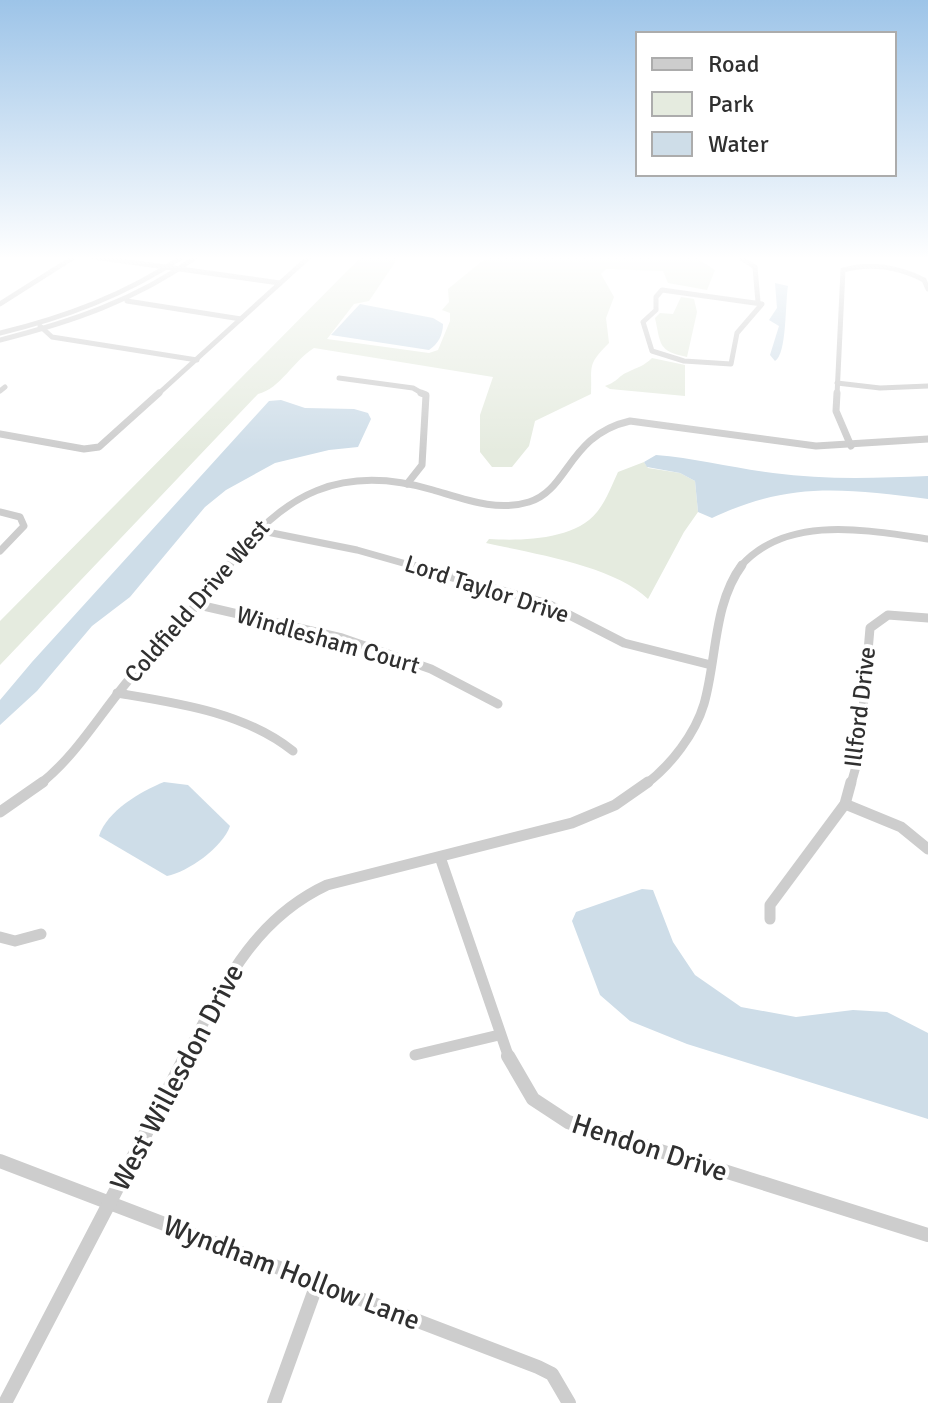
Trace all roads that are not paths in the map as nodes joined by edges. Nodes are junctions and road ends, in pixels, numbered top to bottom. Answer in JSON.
{"nodes":[{"id":1,"x":52,"y":322,"type":"edge"},
{"id":2,"x":55,"y":322,"type":"edge"},
{"id":3,"x":237,"y":322,"type":"edge"},
{"id":4,"x":643,"y":322,"type":"edge"},
{"id":5,"x":748,"y":322,"type":"edge"},
{"id":6,"x":839,"y":322,"type":"edge"},
{"id":7,"x":40,"y":327,"type":"junction"},
{"id":8,"x":2,"y":337,"type":"edge"},
{"id":9,"x":197,"y":360,"type":"junction"},
{"id":10,"x":339,"y":378,"type":"dead end"},
{"id":11,"x":837,"y":383,"type":"junction"},
{"id":12,"x":928,"y":386,"type":"edge"},
{"id":13,"x":0,"y":434,"type":"edge"},
{"id":14,"x":928,"y":439,"type":"edge"},
{"id":15,"x":851,"y":446,"type":"junction"},
{"id":16,"x":407,"y":484,"type":"junction"},
{"id":17,"x":0,"y":512,"type":"edge"},
{"id":18,"x":257,"y":530,"type":"junction"},
{"id":19,"x":928,"y":539,"type":"edge"},
{"id":20,"x":0,"y":551,"type":"edge"},
{"id":21,"x":199,"y":605,"type":"junction"},
{"id":22,"x":928,"y":618,"type":"edge"},
{"id":23,"x":711,"y":665,"type":"junction"},
{"id":24,"x":117,"y":693,"type":"junction"},
{"id":25,"x":498,"y":704,"type":"dead end"},
{"id":26,"x":293,"y":751,"type":"dead end"},
{"id":27,"x":845,"y":804,"type":"junction"},
{"id":28,"x":0,"y":812,"type":"edge"},
{"id":29,"x":928,"y":849,"type":"edge"},
{"id":30,"x":440,"y":857,"type":"junction"},
{"id":31,"x":770,"y":919,"type":"dead end"},
{"id":32,"x":41,"y":934,"type":"dead end"},
{"id":33,"x":0,"y":937,"type":"edge"},
{"id":34,"x":499,"y":1035,"type":"junction"},
{"id":35,"x":415,"y":1055,"type":"dead end"},
{"id":36,"x":0,"y":1161,"type":"edge"},
{"id":37,"x":109,"y":1202,"type":"junction"},
{"id":38,"x":928,"y":1235,"type":"edge"},
{"id":39,"x":318,"y":1281,"type":"junction"},
{"id":40,"x":5,"y":1403,"type":"edge"},
{"id":41,"x":274,"y":1403,"type":"edge"},
{"id":42,"x":569,"y":1403,"type":"edge"}],
"edges":[{"from":1,"to":7,"type":"street"},
{"from":2,"to":7,"type":"street"},
{"from":3,"to":9,"type":"street"},
{"from":4,"to":5,"type":"street"},
{"from":6,"to":11,"type":"street"},
{"from":7,"to":8,"type":"street"},
{"from":7,"to":9,"type":"street"},
{"from":9,"to":13,"type":"street"},
{"from":10,"to":16,"type":"street"},
{"from":11,"to":12,"type":"street"},
{"from":11,"to":15,"type":"street"},
{"from":14,"to":15,"type":"street","name":"Coldfield Drive West"},
{"from":15,"to":16,"type":"street","name":"Coldfield Drive West"},
{"from":16,"to":18,"type":"street","name":"Coldfield Drive West"},
{"from":17,"to":20,"type":"street"},
{"from":18,"to":21,"type":"street","name":"Coldfield Drive West"},
{"from":18,"to":23,"type":"street","name":"Lord Taylor Drive"},
{"from":19,"to":23,"type":"street","name":"West Willesdon Drive"},
{"from":21,"to":24,"type":"street","name":"Coldfield Drive West"},
{"from":21,"to":25,"type":"street","name":"Windlesham Court"},
{"from":22,"to":27,"type":"street","name":"Illford Drive"},
{"from":23,"to":30,"type":"street","name":"West Willesdon Drive"},
{"from":24,"to":26,"type":"street"},
{"from":24,"to":28,"type":"street","name":"Coldfield Drive West"},
{"from":27,"to":29,"type":"street"},
{"from":27,"to":31,"type":"street","name":"Illford Drive"},
{"from":30,"to":34,"type":"street","name":"Hendon Drive"},
{"from":30,"to":37,"type":"street","name":"West Willesdon Drive"},
{"from":32,"to":33,"type":"street"},
{"from":34,"to":35,"type":"street"},
{"from":34,"to":38,"type":"street","name":"Hendon Drive"},
{"from":36,"to":37,"type":"street","name":"Wyndham Hollow Lane"},
{"from":37,"to":39,"type":"street","name":"Wyndham Hollow Lane"},
{"from":37,"to":40,"type":"street","name":"West Willesdon Drive"},
{"from":39,"to":41,"type":"street"},
{"from":39,"to":42,"type":"street","name":"Wyndham Hollow Lane"}]}
